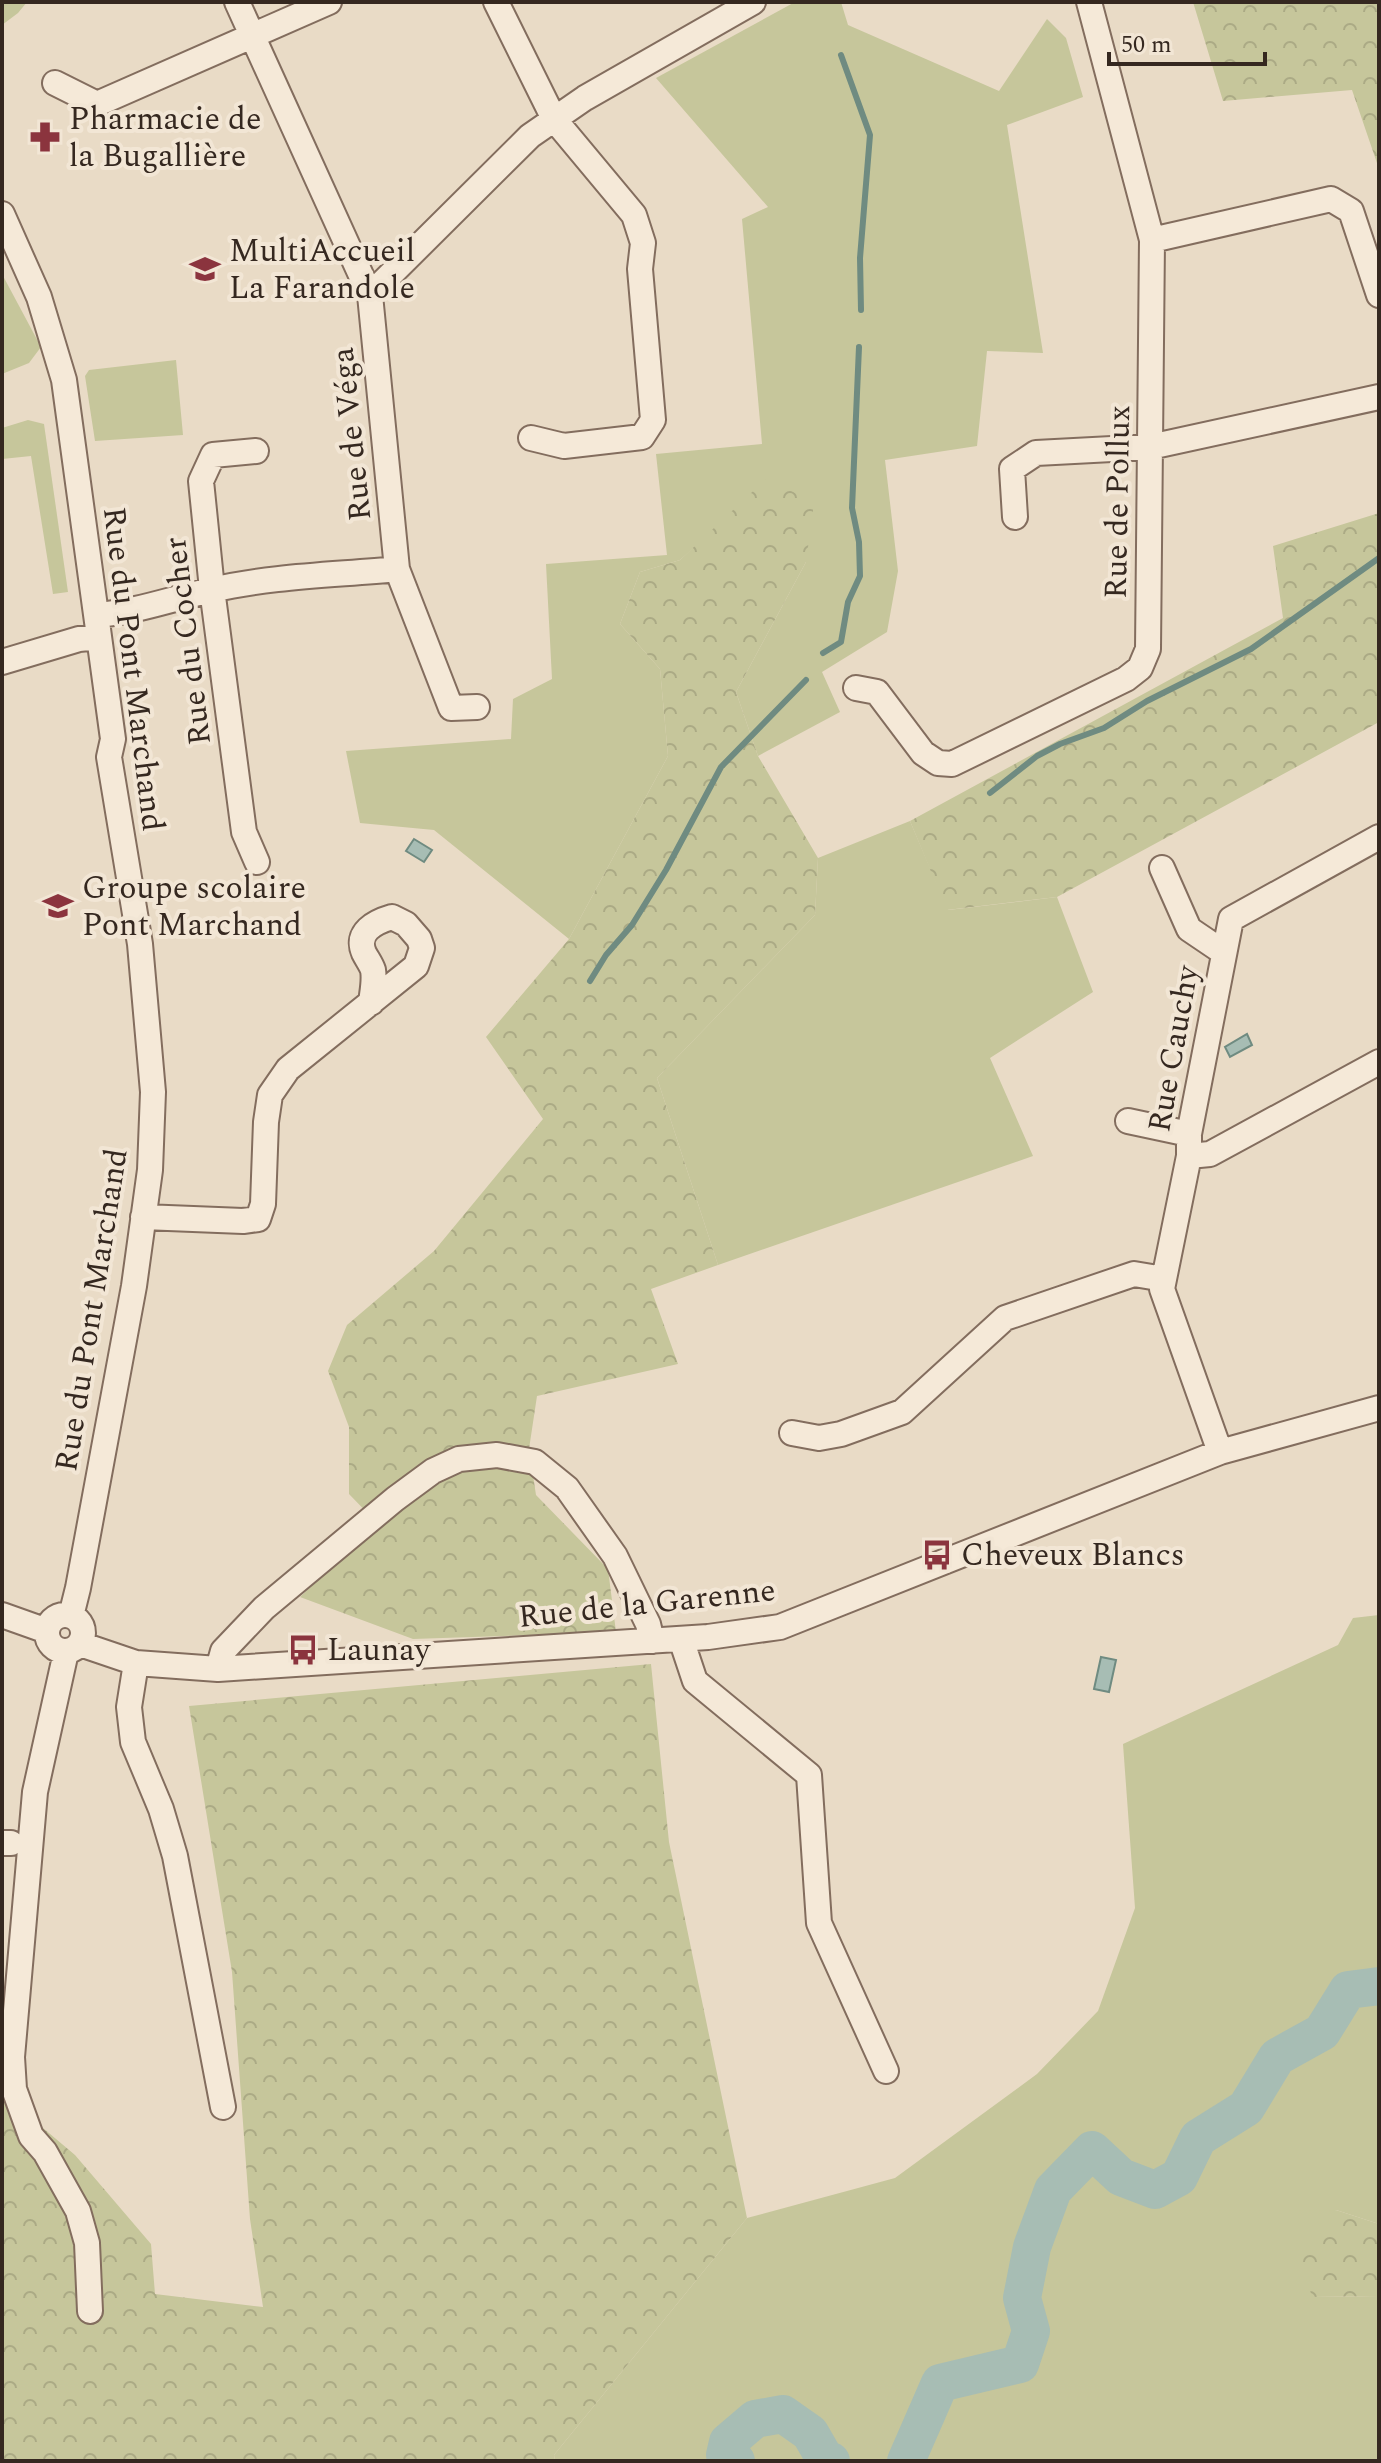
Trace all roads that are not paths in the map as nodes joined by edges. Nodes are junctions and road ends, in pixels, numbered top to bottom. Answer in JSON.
{"nodes":[{"id":1,"x":237,"y":2,"type":"edge"},
{"id":2,"x":329,"y":2,"type":"edge"},
{"id":3,"x":496,"y":2,"type":"edge"},
{"id":4,"x":753,"y":2,"type":"edge"},
{"id":5,"x":1089,"y":2,"type":"edge"},
{"id":6,"x":253,"y":38,"type":"junction"},
{"id":7,"x":55,"y":83,"type":"dead end"},
{"id":8,"x":554,"y":119,"type":"junction"},
{"id":9,"x":2,"y":214,"type":"edge"},
{"id":10,"x":1152,"y":240,"type":"junction"},
{"id":11,"x":370,"y":295,"type":"junction"},
{"id":12,"x":1379,"y":295,"type":"edge"},
{"id":13,"x":1379,"y":397,"type":"edge"},
{"id":14,"x":531,"y":438,"type":"dead end"},
{"id":15,"x":1150,"y":447,"type":"junction"},
{"id":16,"x":256,"y":451,"type":"dead end"},
{"id":17,"x":1015,"y":517,"type":"dead end"},
{"id":18,"x":397,"y":569,"type":"junction"},
{"id":19,"x":212,"y":589,"type":"junction"},
{"id":20,"x":98,"y":626,"type":"junction"},
{"id":21,"x":2,"y":662,"type":"edge"},
{"id":22,"x":856,"y":688,"type":"dead end"},
{"id":23,"x":477,"y":707,"type":"dead end"},
{"id":24,"x":1379,"y":837,"type":"edge"},
{"id":25,"x":257,"y":862,"type":"dead end"},
{"id":26,"x":1162,"y":868,"type":"dead end"},
{"id":27,"x":1223,"y":952,"type":"junction"},
{"id":28,"x":371,"y":1003,"type":"dead end"},
{"id":29,"x":1379,"y":1062,"type":"edge"},
{"id":30,"x":1128,"y":1121,"type":"dead end"},
{"id":31,"x":1189,"y":1145,"type":"junction"},
{"id":32,"x":143,"y":1217,"type":"junction"},
{"id":33,"x":1164,"y":1279,"type":"junction"},
{"id":34,"x":1379,"y":1408,"type":"edge"},
{"id":35,"x":792,"y":1433,"type":"dead end"},
{"id":36,"x":1220,"y":1452,"type":"junction"},
{"id":37,"x":2,"y":1615,"type":"edge"},
{"id":38,"x":71,"y":1616,"type":"junction"},
{"id":39,"x":47,"y":1631,"type":"junction"},
{"id":40,"x":681,"y":1639,"type":"junction"},
{"id":41,"x":652,"y":1641,"type":"junction"},
{"id":42,"x":73,"y":1648,"type":"junction"},
{"id":43,"x":136,"y":1663,"type":"junction"},
{"id":44,"x":218,"y":1669,"type":"junction"},
{"id":45,"x":886,"y":2071,"type":"dead end"},
{"id":46,"x":223,"y":2107,"type":"dead end"},
{"id":47,"x":90,"y":2311,"type":"dead end"}],
"edges":[{"from":1,"to":6,"type":"street","name":"Rue de Véga"},
{"from":2,"to":6,"type":"street"},
{"from":3,"to":8,"type":"street"},
{"from":4,"to":8,"type":"street"},
{"from":5,"to":10,"type":"street","name":"Rue de Pollux"},
{"from":6,"to":7,"type":"street"},
{"from":6,"to":11,"type":"street","name":"Rue de Véga"},
{"from":8,"to":11,"type":"street"},
{"from":8,"to":14,"type":"street"},
{"from":9,"to":20,"type":"street","name":"Rue du Pont Marchand"},
{"from":10,"to":12,"type":"street"},
{"from":10,"to":15,"type":"street","name":"Rue de Pollux"},
{"from":11,"to":18,"type":"street","name":"Rue de Véga"},
{"from":13,"to":15,"type":"street"},
{"from":15,"to":17,"type":"street"},
{"from":15,"to":22,"type":"street","name":"Rue de Pollux"},
{"from":16,"to":19,"type":"street","name":"Rue du Cocher"},
{"from":18,"to":19,"type":"street"},
{"from":18,"to":23,"type":"street","name":"Rue de Véga"},
{"from":19,"to":20,"type":"street"},
{"from":19,"to":25,"type":"street","name":"Rue du Cocher"},
{"from":20,"to":21,"type":"street"},
{"from":20,"to":32,"type":"street","name":"Rue du Pont Marchand"},
{"from":24,"to":27,"type":"street","name":"Rue Cauchy"},
{"from":26,"to":27,"type":"street","name":"Rue Cauchy"},
{"from":27,"to":31,"type":"street","name":"Rue Cauchy"},
{"from":28,"to":32,"type":"street"},
{"from":29,"to":31,"type":"street"},
{"from":30,"to":31,"type":"street"},
{"from":31,"to":33,"type":"street","name":"Rue Cauchy"},
{"from":32,"to":38,"type":"street","name":"Rue du Pont Marchand"},
{"from":33,"to":35,"type":"street"},
{"from":33,"to":36,"type":"street"},
{"from":34,"to":36,"type":"street","name":"Rue de la Garenne"},
{"from":36,"to":40,"type":"street","name":"Rue de la Garenne"},
{"from":37,"to":39,"type":"street","name":"Rue de la Garenne"},
{"from":38,"to":39,"type":"street"},
{"from":38,"to":42,"type":"street"},
{"from":39,"to":42,"type":"street","name":"Rue de la Garenne"},
{"from":40,"to":41,"type":"street","name":"Rue de la Garenne"},
{"from":40,"to":45,"type":"street"},
{"from":41,"to":44,"type":"street","name":"Rue de la Garenne"},
{"from":41,"to":44,"type":"street"},
{"from":42,"to":43,"type":"street","name":"Rue de la Garenne"},
{"from":42,"to":47,"type":"street"},
{"from":43,"to":44,"type":"street","name":"Rue de la Garenne"},
{"from":43,"to":46,"type":"street"}]}
